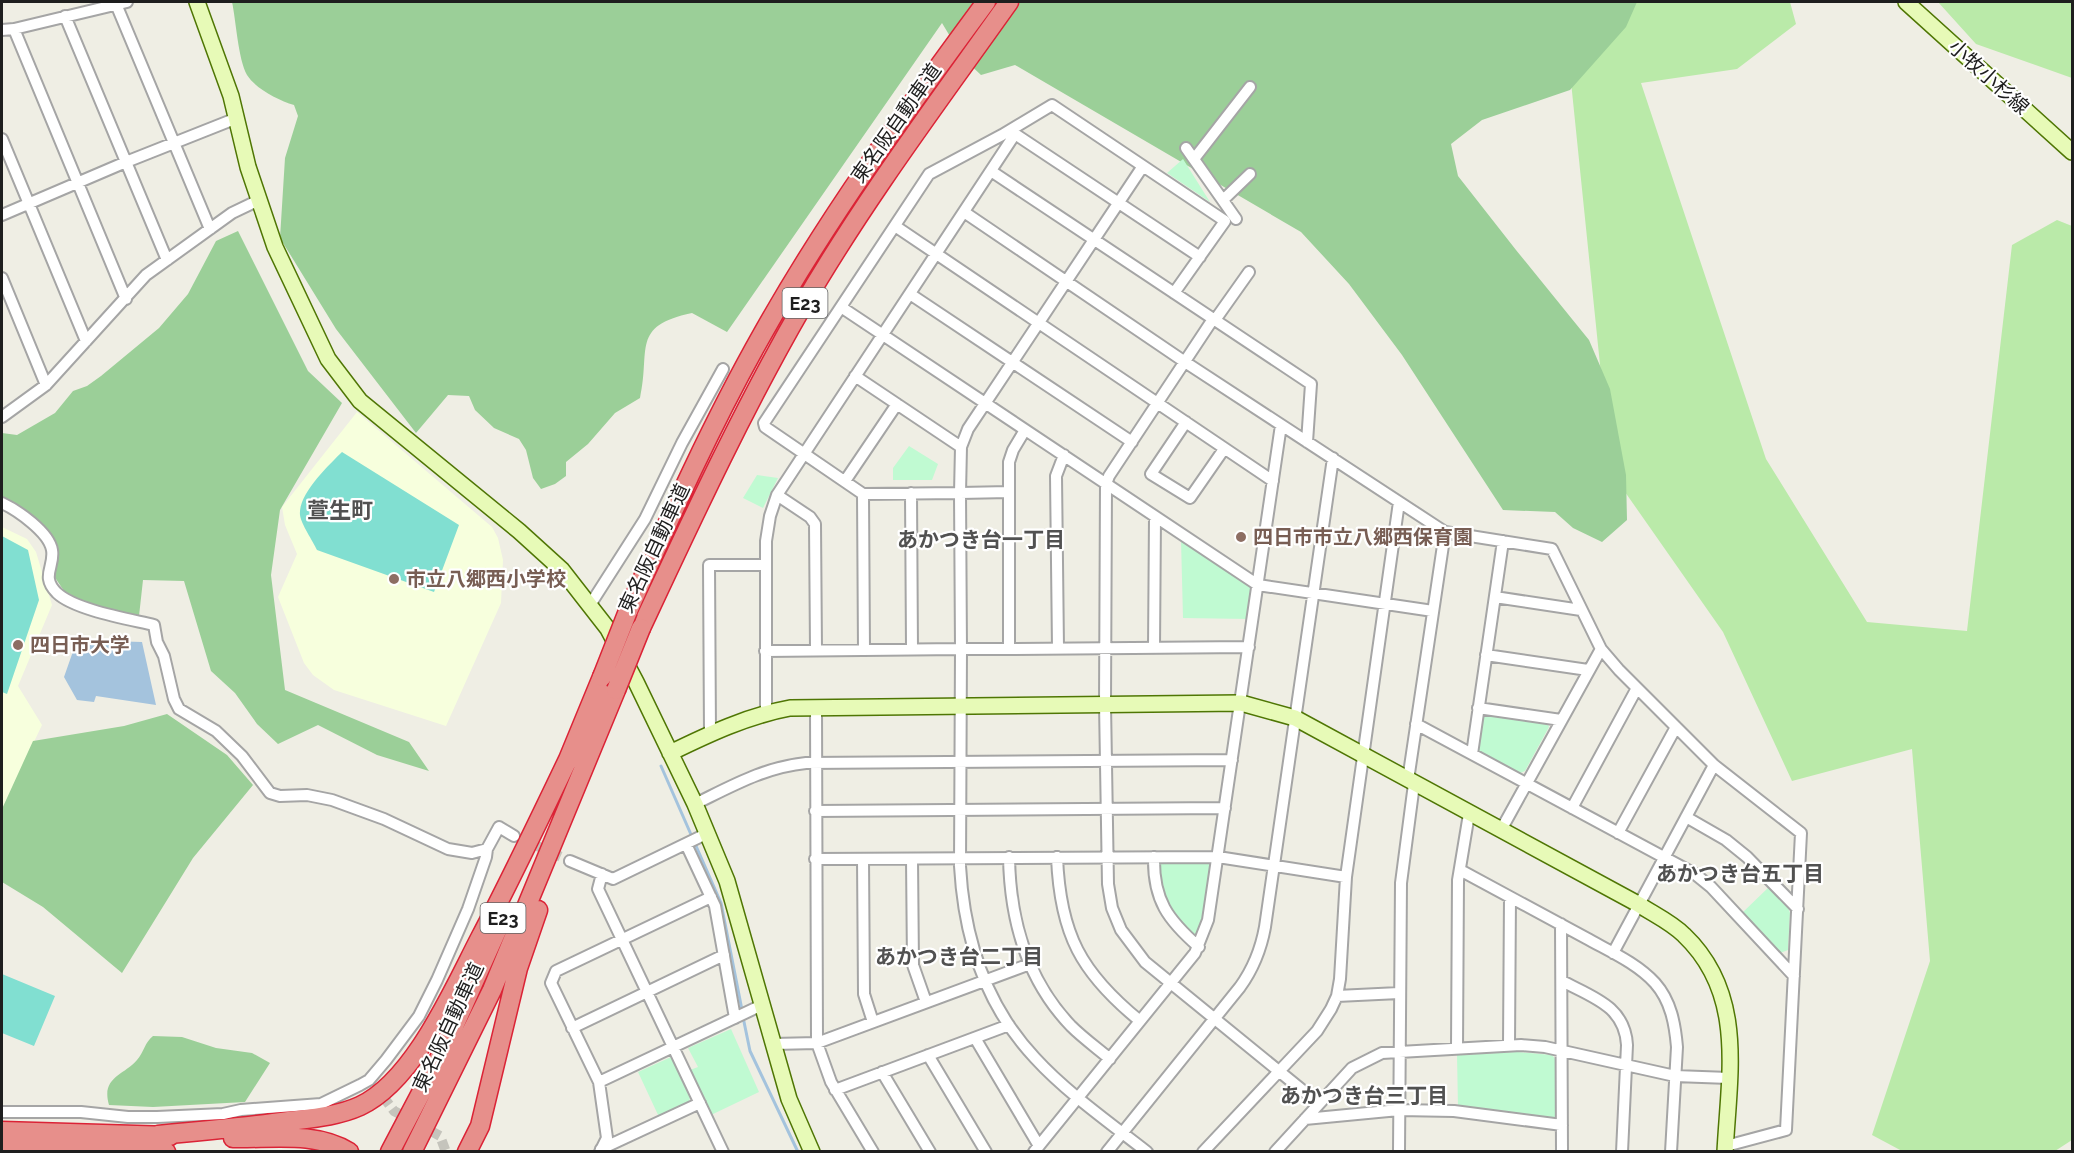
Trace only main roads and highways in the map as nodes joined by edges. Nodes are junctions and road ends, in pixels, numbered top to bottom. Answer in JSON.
{"nodes":[{"id":1,"x":986,"y":2,"type":"edge"},
{"id":2,"x":1009,"y":2,"type":"edge"},
{"id":3,"x":572,"y":751,"type":"junction"},
{"id":4,"x":588,"y":761,"type":"junction"},
{"id":5,"x":2,"y":1131,"type":"edge"},
{"id":6,"x":2,"y":1147,"type":"edge"},
{"id":7,"x":156,"y":1147,"type":"edge"},
{"id":8,"x":349,"y":1152,"type":"edge"},
{"id":9,"x":390,"y":1152,"type":"edge"},
{"id":10,"x":412,"y":1152,"type":"edge"},
{"id":11,"x":467,"y":1152,"type":"edge"}],
"edges":[{"from":1,"to":3,"type":"highway","name":"東名阪自動車道","number":"E23","bridge":true},
{"from":2,"to":4,"type":"highway","name":"東名阪自動車道","number":"E23","bridge":true},
{"from":3,"to":7,"type":"highway"},
{"from":3,"to":9,"type":"highway","name":"東名阪自動車道","number":"E23"},
{"from":4,"to":10,"type":"highway","name":"東名阪自動車道","number":"E23"},
{"from":4,"to":11,"type":"highway"},
{"from":5,"to":7,"type":"highway"},
{"from":6,"to":7,"type":"highway"},
{"from":7,"to":8,"type":"highway"}]}
